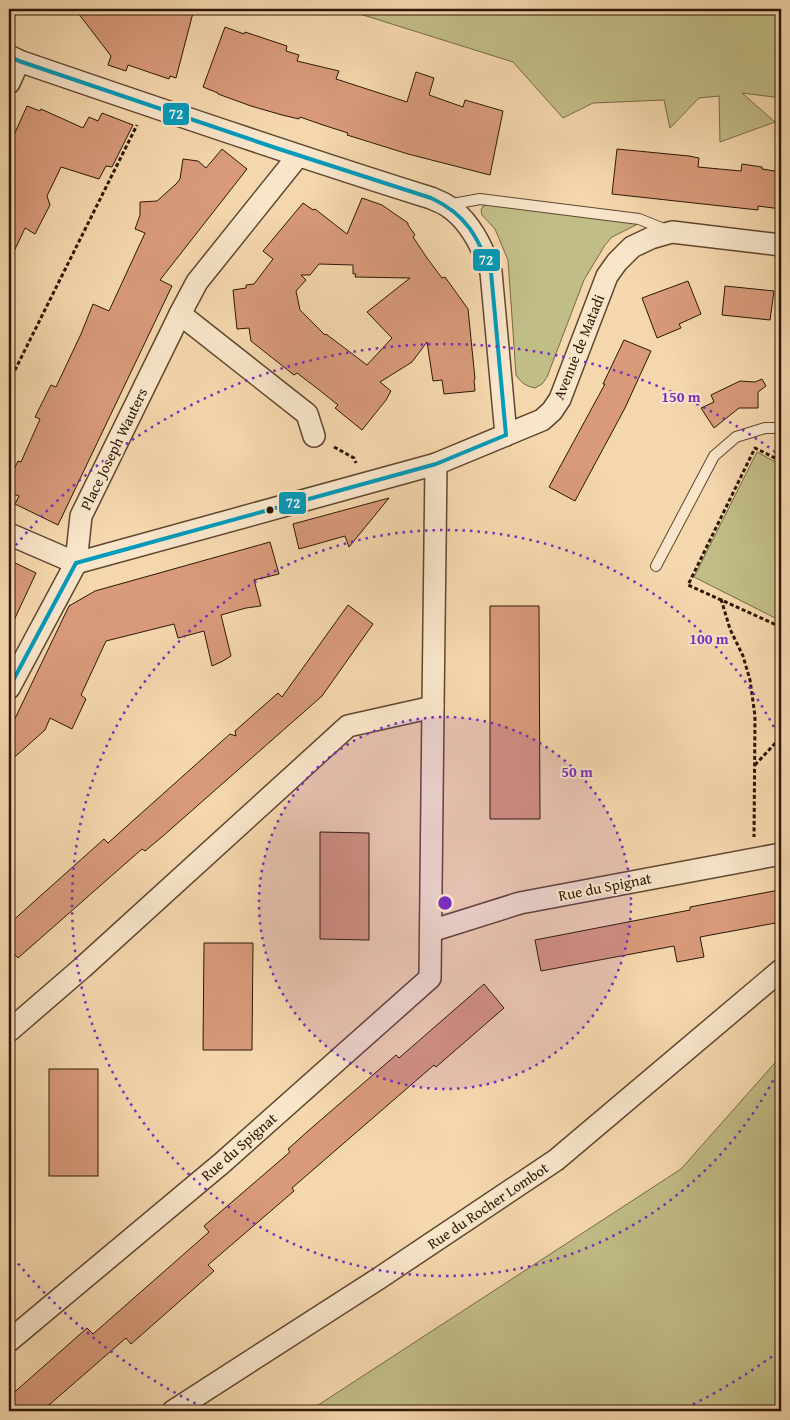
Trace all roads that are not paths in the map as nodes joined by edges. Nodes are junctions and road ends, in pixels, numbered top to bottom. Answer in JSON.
{"nodes":[{"id":1,"x":14,"y":58,"type":"edge"},
{"id":2,"x":9,"y":83,"type":"edge"},
{"id":3,"x":298,"y":156,"type":"junction"},
{"id":4,"x":447,"y":205,"type":"junction"},
{"id":5,"x":672,"y":232,"type":"junction"},
{"id":6,"x":781,"y":245,"type":"edge"},
{"id":7,"x":180,"y":314,"type":"junction"},
{"id":8,"x":781,"y":428,"type":"edge"},
{"id":9,"x":506,"y":435,"type":"junction"},
{"id":10,"x":314,"y":436,"type":"dead end"},
{"id":11,"x":436,"y":464,"type":"junction"},
{"id":12,"x":9,"y":534,"type":"edge"},
{"id":13,"x":76,"y":564,"type":"junction"},
{"id":14,"x":656,"y":566,"type":"dead end"},
{"id":15,"x":9,"y":688,"type":"edge"},
{"id":16,"x":434,"y":707,"type":"junction"},
{"id":17,"x":781,"y":854,"type":"edge"},
{"id":18,"x":431,"y":931,"type":"junction"},
{"id":19,"x":781,"y":970,"type":"edge"},
{"id":20,"x":9,"y":1031,"type":"edge"},
{"id":21,"x":9,"y":1341,"type":"edge"},
{"id":22,"x":173,"y":1411,"type":"edge"}],
"edges":[{"from":1,"to":2,"type":"street"},
{"from":1,"to":3,"type":"street"},
{"from":3,"to":4,"type":"street"},
{"from":3,"to":7,"type":"street","name":"Place Joseph Wauters"},
{"from":4,"to":5,"type":"lane","name":"Avenue de Matadi"},
{"from":4,"to":9,"type":"street"},
{"from":5,"to":6,"type":"street","name":"Avenue de Matadi"},
{"from":5,"to":9,"type":"street","name":"Avenue de Matadi"},
{"from":7,"to":10,"type":"street"},
{"from":7,"to":13,"type":"street","name":"Place Joseph Wauters"},
{"from":8,"to":14,"type":"lane"},
{"from":9,"to":11,"type":"street"},
{"from":11,"to":13,"type":"street"},
{"from":11,"to":16,"type":"street","name":"Rue du Spignat"},
{"from":12,"to":13,"type":"street"},
{"from":13,"to":15,"type":"street"},
{"from":16,"to":18,"type":"street","name":"Rue du Spignat"},
{"from":16,"to":20,"type":"street"},
{"from":17,"to":18,"type":"street","name":"Rue du Spignat"},
{"from":18,"to":21,"type":"street","name":"Rue du Spignat"},
{"from":19,"to":22,"type":"street","name":"Rue du Rocher Lombot"}]}
